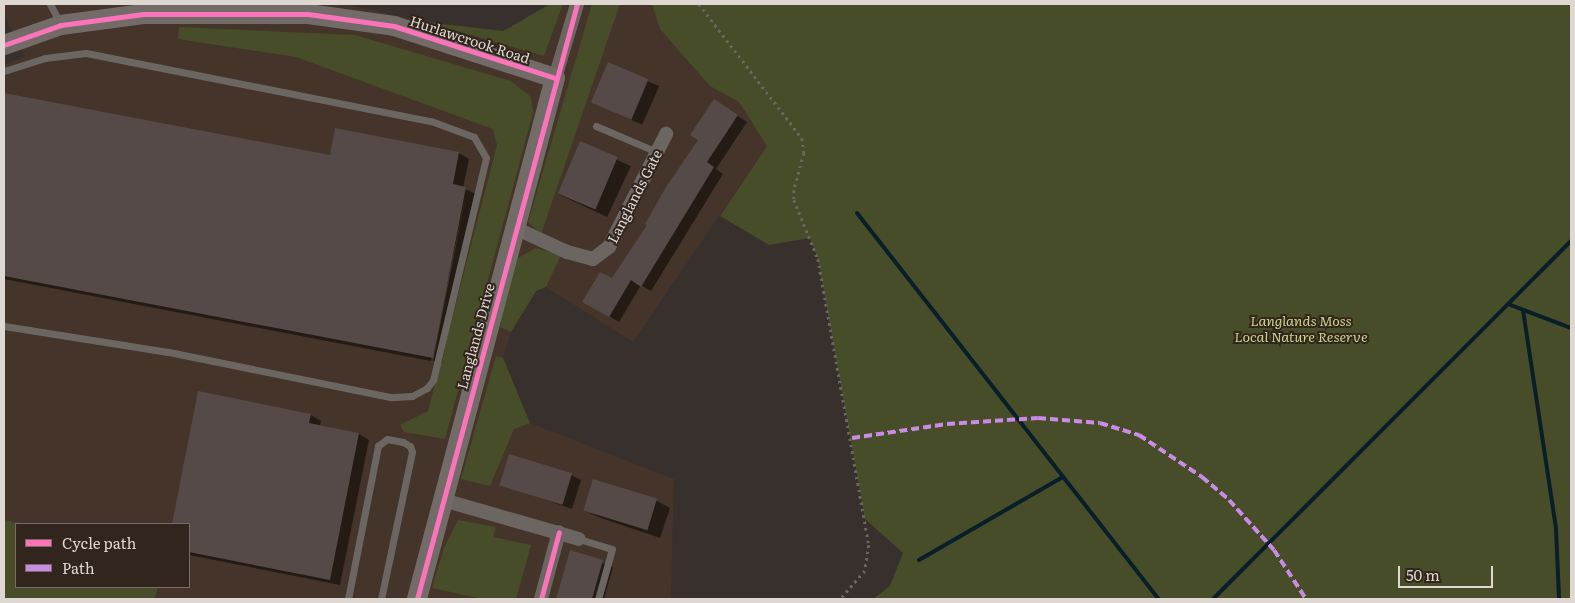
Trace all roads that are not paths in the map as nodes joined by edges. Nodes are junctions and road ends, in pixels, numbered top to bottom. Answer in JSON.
{"nodes":[{"id":1,"x":50,"y":4,"type":"edge"},
{"id":2,"x":577,"y":4,"type":"edge"},
{"id":3,"x":188,"y":8,"type":"edge"},
{"id":4,"x":60,"y":25,"type":"junction"},
{"id":5,"x":4,"y":45,"type":"edge"},
{"id":6,"x":4,"y":71,"type":"edge"},
{"id":7,"x":555,"y":78,"type":"junction"},
{"id":8,"x":596,"y":126,"type":"dead end"},
{"id":9,"x":666,"y":134,"type":"dead end"},
{"id":10,"x":658,"y":152,"type":"junction"},
{"id":11,"x":515,"y":228,"type":"junction"},
{"id":12,"x":4,"y":326,"type":"edge"},
{"id":13,"x":443,"y":500,"type":"junction"},
{"id":14,"x":559,"y":532,"type":"junction"},
{"id":15,"x":579,"y":538,"type":"joint"},
{"id":16,"x":348,"y":599,"type":"edge"},
{"id":17,"x":381,"y":599,"type":"edge"},
{"id":18,"x":416,"y":599,"type":"edge"},
{"id":19,"x":541,"y":599,"type":"edge"},
{"id":20,"x":598,"y":599,"type":"edge"}],
"edges":[{"from":1,"to":4,"type":"lane"},
{"from":2,"to":7,"type":"street"},
{"from":3,"to":4,"type":"street","name":"Hurlawcrook Road"},
{"from":3,"to":7,"type":"street","name":"Hurlawcrook Road"},
{"from":4,"to":5,"type":"street","name":"Hurlawcrook Road"},
{"from":6,"to":12,"type":"lane"},
{"from":7,"to":11,"type":"street","name":"Langlands Drive"},
{"from":8,"to":10,"type":"lane"},
{"from":9,"to":10,"type":"street","name":"Langlands Gate"},
{"from":10,"to":11,"type":"street","name":"Langlands Gate"},
{"from":11,"to":13,"type":"street","name":"Langlands Drive"},
{"from":13,"to":14,"type":"street"},
{"from":13,"to":18,"type":"street","name":"Langlands Drive"},
{"from":14,"to":15,"type":"street"},
{"from":14,"to":19,"type":"street"},
{"from":15,"to":20,"type":"lane"},
{"from":16,"to":17,"type":"lane"}]}
